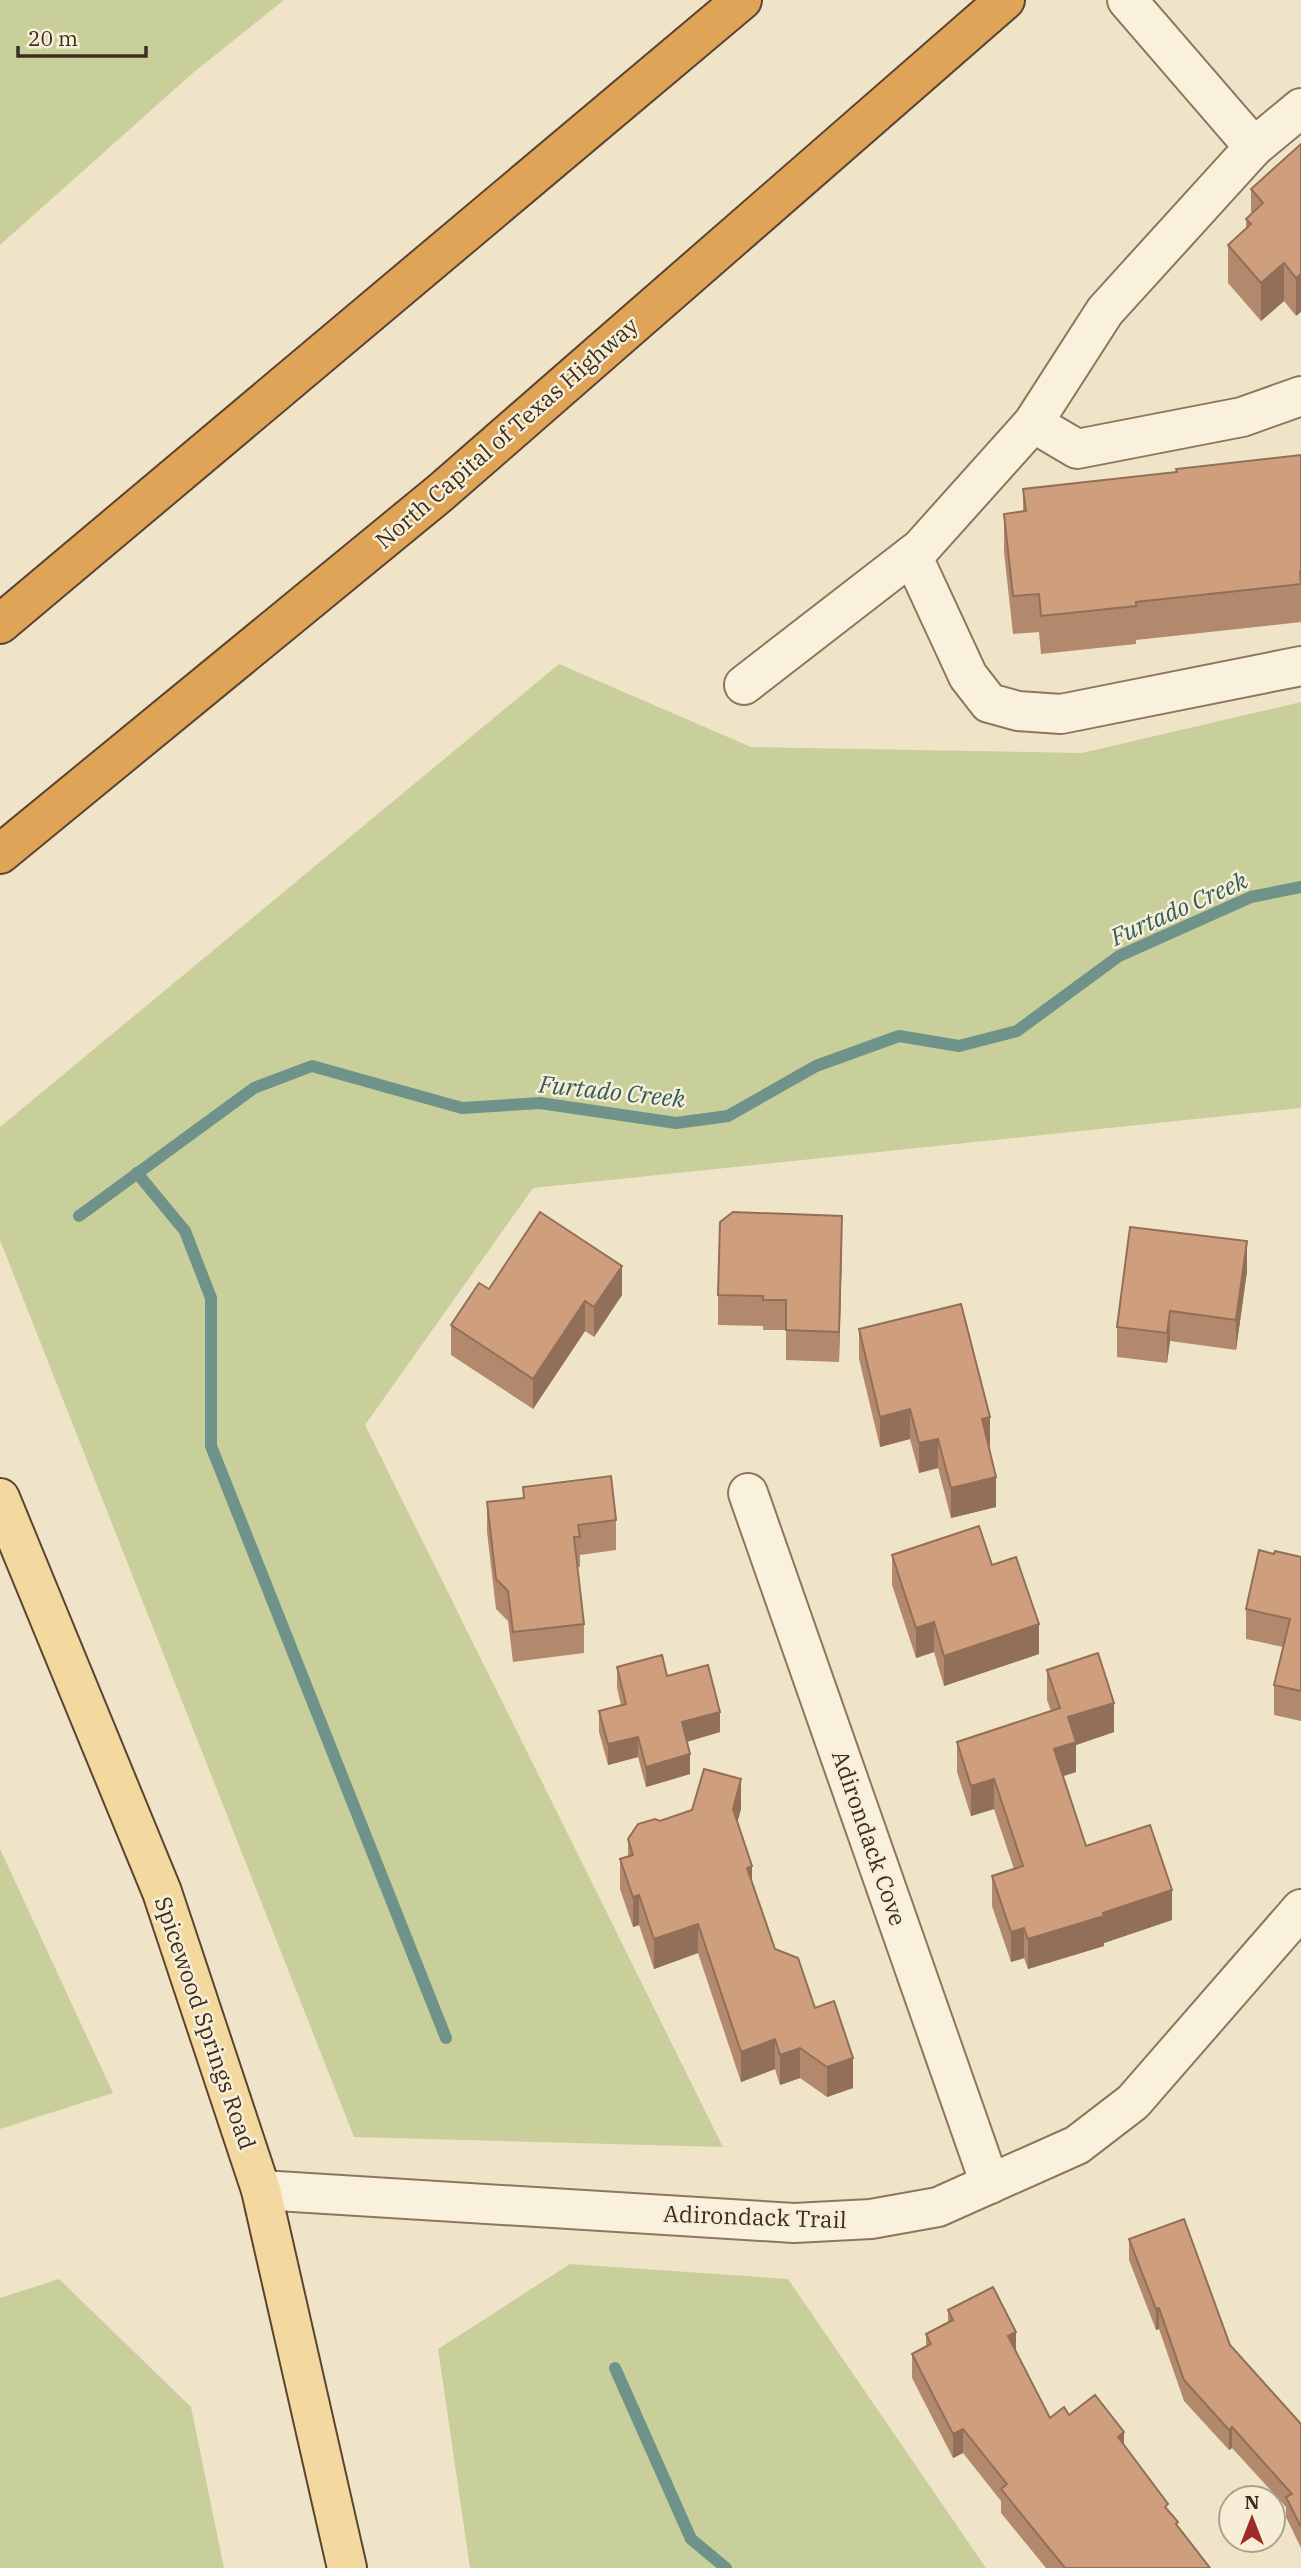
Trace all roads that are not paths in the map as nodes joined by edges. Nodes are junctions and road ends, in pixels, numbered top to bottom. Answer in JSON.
{"nodes":[{"id":1,"x":742,"y":0,"type":"edge"},
{"id":2,"x":1005,"y":0,"type":"edge"},
{"id":3,"x":1127,"y":0,"type":"edge"},
{"id":4,"x":1301,"y":108,"type":"edge"},
{"id":5,"x":1254,"y":147,"type":"junction"},
{"id":6,"x":1301,"y":396,"type":"edge"},
{"id":7,"x":1033,"y":423,"type":"junction"},
{"id":8,"x":912,"y":555,"type":"junction"},
{"id":9,"x":0,"y":624,"type":"edge"},
{"id":10,"x":1301,"y":666,"type":"edge"},
{"id":11,"x":744,"y":685,"type":"dead end"},
{"id":12,"x":0,"y":854,"type":"edge"},
{"id":13,"x":748,"y":1493,"type":"dead end"},
{"id":14,"x":0,"y":1498,"type":"edge"},
{"id":15,"x":1301,"y":1909,"type":"edge"},
{"id":16,"x":990,"y":2184,"type":"junction"},
{"id":17,"x":261,"y":2190,"type":"junction"},
{"id":18,"x":347,"y":2568,"type":"edge"}],
"edges":[{"from":1,"to":9,"type":"highway"},
{"from":2,"to":12,"type":"highway","name":"North Capital of Texas Highway"},
{"from":3,"to":5,"type":"street"},
{"from":4,"to":5,"type":"street"},
{"from":5,"to":7,"type":"street"},
{"from":6,"to":7,"type":"street"},
{"from":7,"to":8,"type":"street"},
{"from":8,"to":10,"type":"street"},
{"from":8,"to":11,"type":"street"},
{"from":13,"to":16,"type":"street","name":"Adirondack Cove"},
{"from":14,"to":17,"type":"main road","name":"Spicewood Springs Road"},
{"from":15,"to":16,"type":"street","name":"Adirondack Trail"},
{"from":16,"to":17,"type":"street","name":"Adirondack Trail"},
{"from":17,"to":18,"type":"main road","name":"Spicewood Springs Road"}]}
